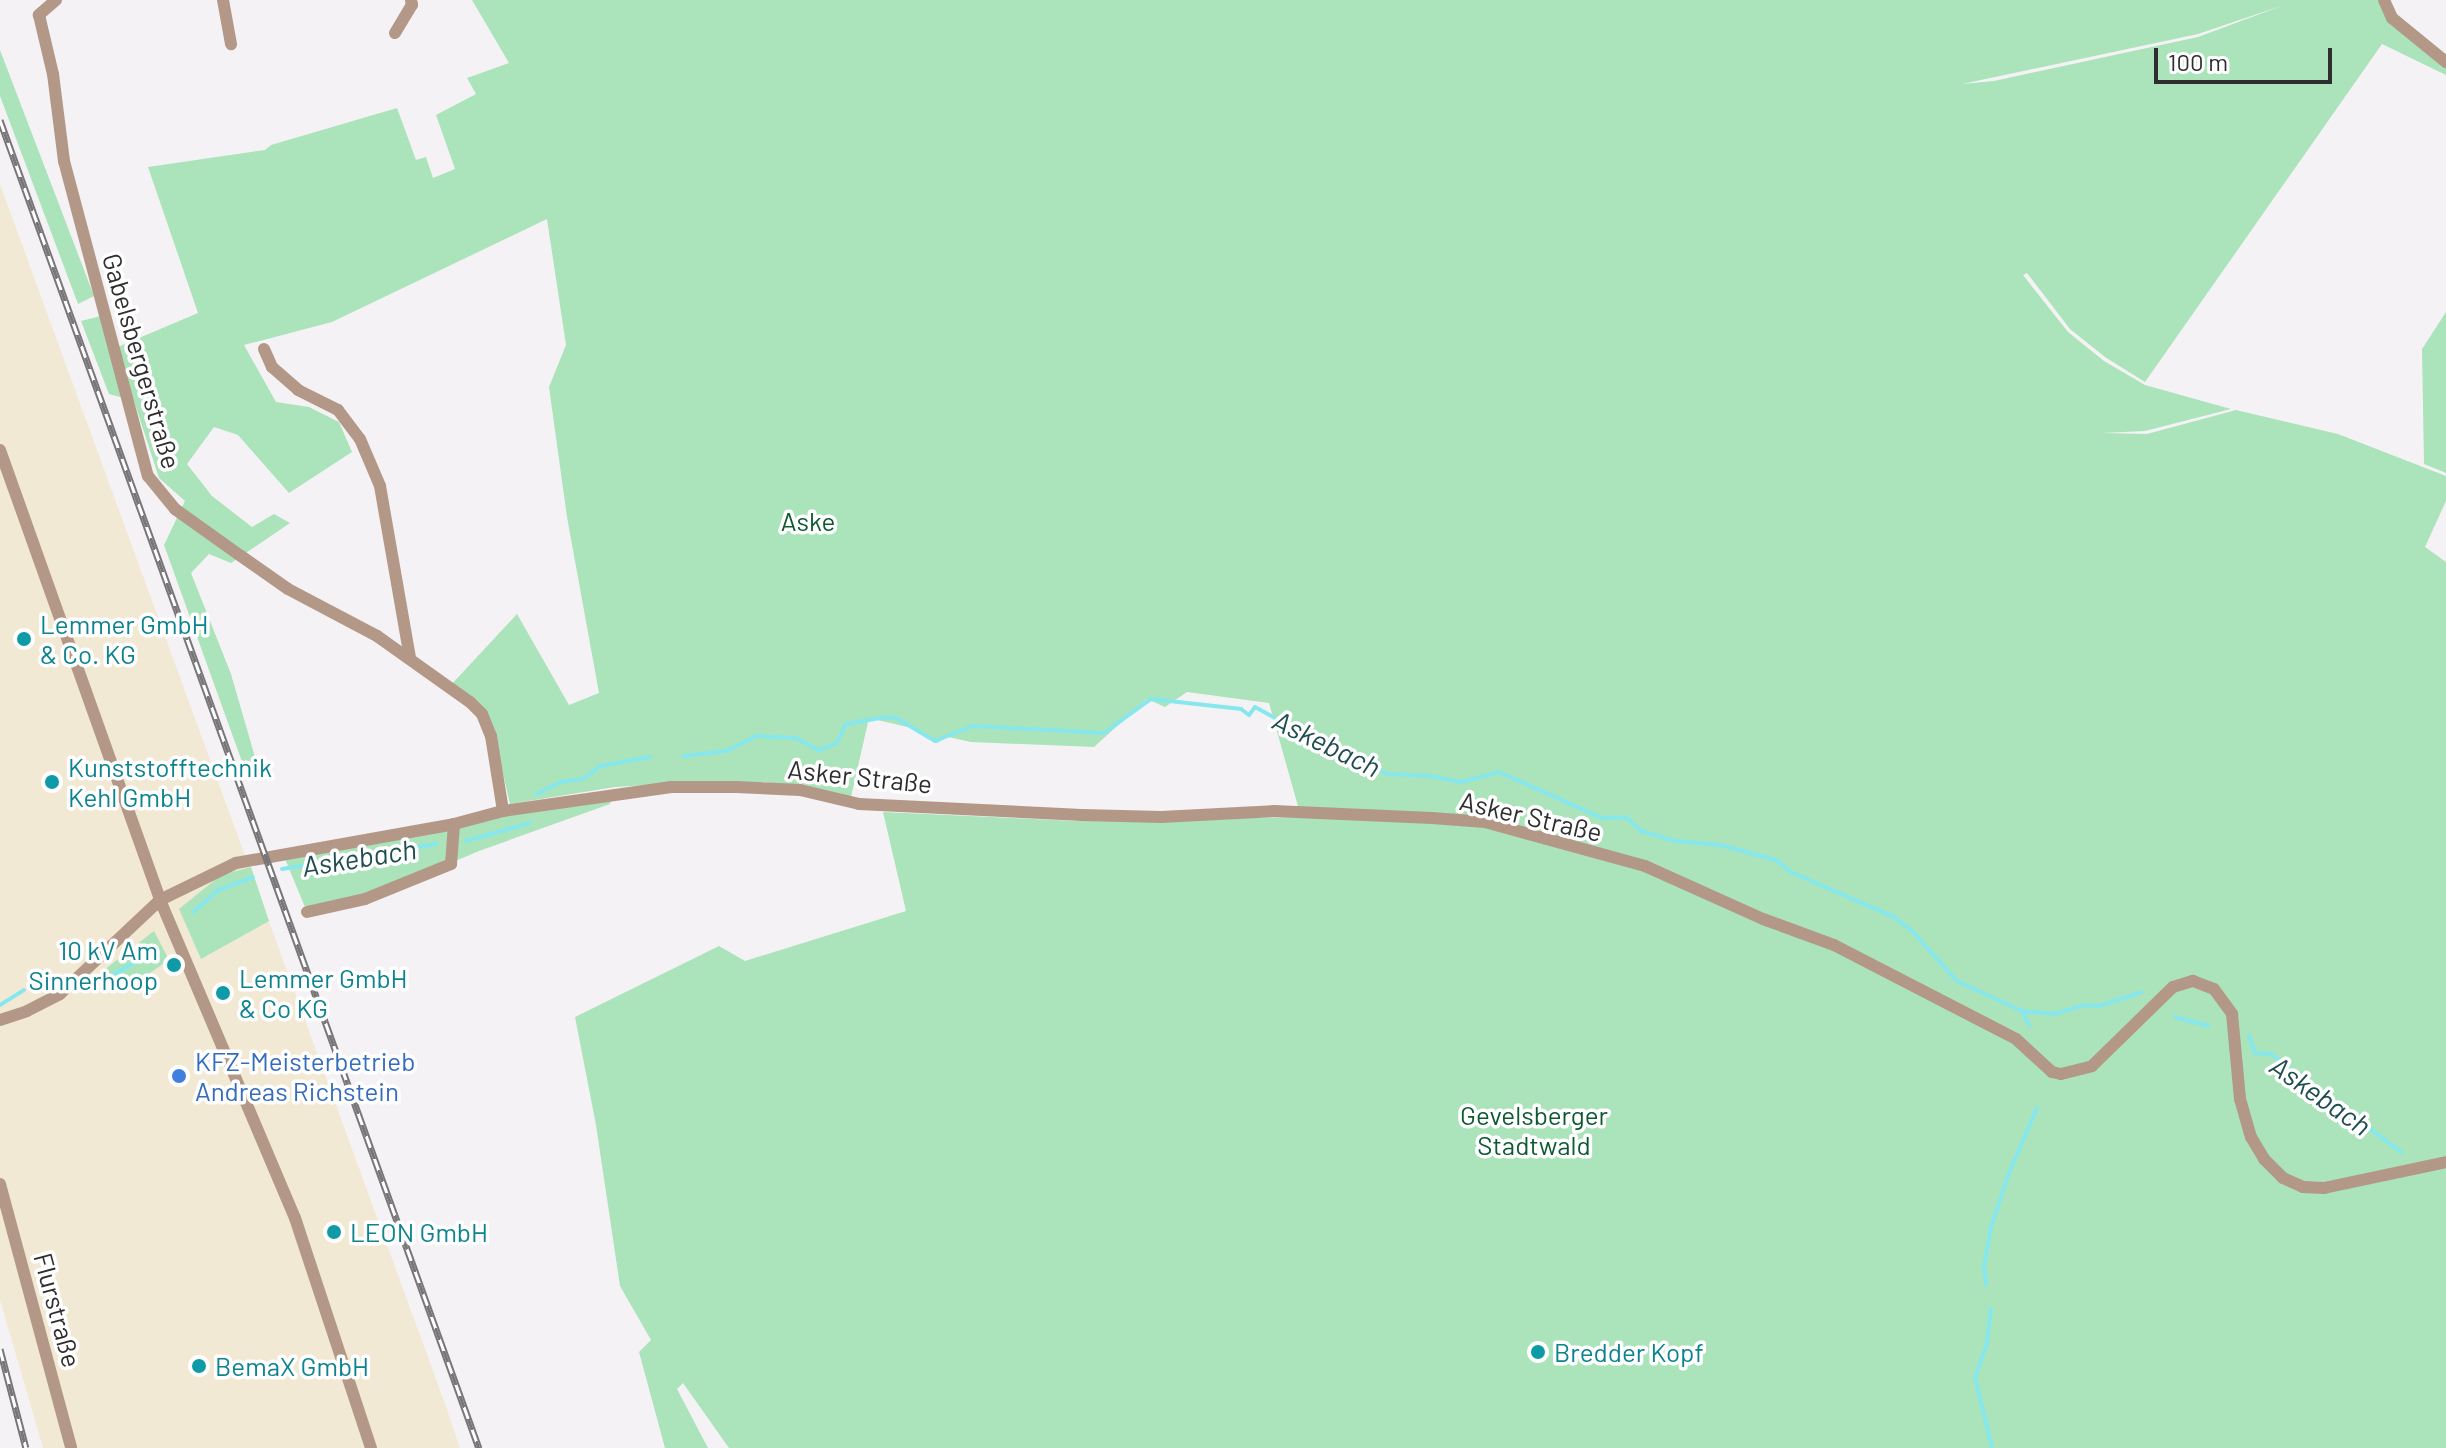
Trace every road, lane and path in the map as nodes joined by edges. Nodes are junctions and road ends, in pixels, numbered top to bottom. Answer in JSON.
{"nodes":[{"id":1,"x":56,"y":0,"type":"edge"},
{"id":2,"x":223,"y":0,"type":"edge"},
{"id":3,"x":411,"y":0,"type":"edge"},
{"id":4,"x":2384,"y":1,"type":"edge"},
{"id":5,"x":395,"y":33,"type":"dead end"},
{"id":6,"x":231,"y":44,"type":"dead end"},
{"id":7,"x":2446,"y":62,"type":"edge"},
{"id":8,"x":264,"y":349,"type":"dead end"},
{"id":9,"x":0,"y":450,"type":"edge"},
{"id":10,"x":410,"y":658,"type":"junction"},
{"id":11,"x":503,"y":811,"type":"junction"},
{"id":12,"x":454,"y":824,"type":"junction"},
{"id":13,"x":160,"y":900,"type":"junction"},
{"id":14,"x":307,"y":912,"type":"dead end"},
{"id":15,"x":0,"y":1020,"type":"edge"},
{"id":16,"x":2446,"y":1162,"type":"edge"},
{"id":17,"x":0,"y":1184,"type":"edge"},
{"id":18,"x":71,"y":1448,"type":"edge"},
{"id":19,"x":371,"y":1448,"type":"edge"}],
"edges":[{"from":1,"to":10,"type":"street","name":"Gabelsbergerstraße"},
{"from":2,"to":6,"type":"street"},
{"from":3,"to":5,"type":"street"},
{"from":4,"to":7,"type":"street"},
{"from":8,"to":10,"type":"street"},
{"from":9,"to":13,"type":"street"},
{"from":10,"to":11,"type":"street","name":"Gabelsbergerstraße"},
{"from":11,"to":12,"type":"street","name":"Asker Straße"},
{"from":11,"to":16,"type":"street","name":"Asker Straße"},
{"from":12,"to":13,"type":"street","name":"Asker Straße"},
{"from":12,"to":14,"type":"street"},
{"from":13,"to":15,"type":"street","name":"Asker Straße"},
{"from":13,"to":19,"type":"street"},
{"from":17,"to":18,"type":"street","name":"Flurstraße"}]}
